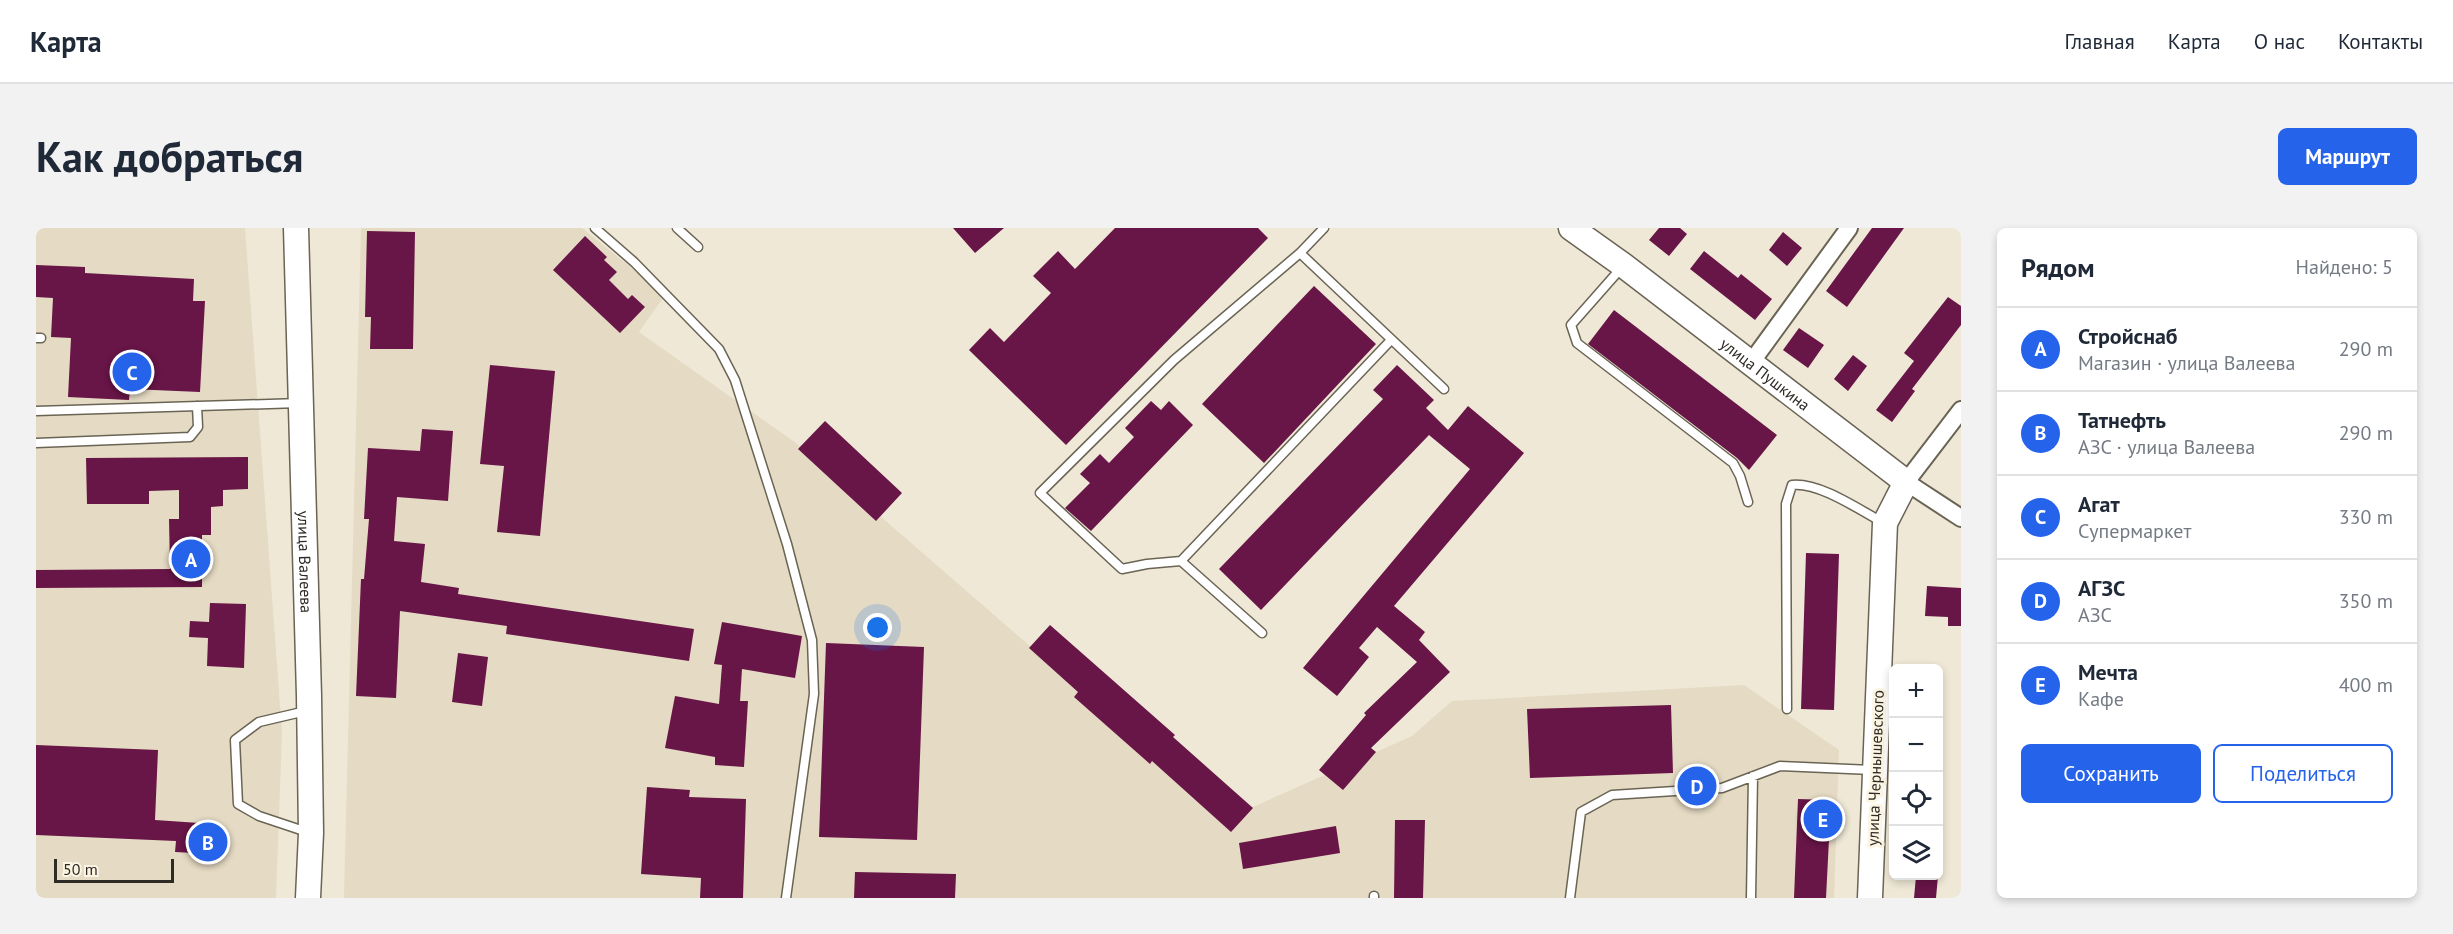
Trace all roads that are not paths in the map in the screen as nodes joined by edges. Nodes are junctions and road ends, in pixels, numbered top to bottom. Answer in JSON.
{"nodes":[{"id":1,"x":296,"y":228,"type":"edge"},
{"id":2,"x":595,"y":228,"type":"edge"},
{"id":3,"x":677,"y":228,"type":"edge"},
{"id":4,"x":1324,"y":228,"type":"edge"},
{"id":5,"x":1571,"y":228,"type":"edge"},
{"id":6,"x":1849,"y":228,"type":"edge"},
{"id":7,"x":1596,"y":235,"type":"edge"},
{"id":8,"x":698,"y":247,"type":"dead end"},
{"id":9,"x":1300,"y":253,"type":"junction"},
{"id":10,"x":1623,"y":265,"type":"junction"},
{"id":11,"x":1391,"y":340,"type":"junction"},
{"id":12,"x":1750,"y":364,"type":"junction"},
{"id":13,"x":1444,"y":389,"type":"dead end"},
{"id":14,"x":301,"y":403,"type":"junction"},
{"id":15,"x":197,"y":406,"type":"junction"},
{"id":16,"x":1961,"y":410,"type":"edge"},
{"id":17,"x":36,"y":411,"type":"edge"},
{"id":18,"x":36,"y":443,"type":"edge"},
{"id":19,"x":1905,"y":482,"type":"junction"},
{"id":20,"x":1748,"y":502,"type":"dead end"},
{"id":21,"x":1961,"y":518,"type":"edge"},
{"id":22,"x":1885,"y":523,"type":"junction"},
{"id":23,"x":1181,"y":561,"type":"junction"},
{"id":24,"x":1262,"y":633,"type":"dead end"},
{"id":25,"x":1788,"y":709,"type":"dead end"},
{"id":26,"x":309,"y":710,"type":"junction"},
{"id":27,"x":1875,"y":770,"type":"junction"},
{"id":28,"x":1753,"y":776,"type":"junction"},
{"id":29,"x":311,"y":833,"type":"junction"},
{"id":30,"x":308,"y":898,"type":"edge"},
{"id":31,"x":786,"y":898,"type":"edge"},
{"id":32,"x":1570,"y":898,"type":"edge"},
{"id":33,"x":1751,"y":898,"type":"edge"},
{"id":34,"x":1870,"y":898,"type":"edge"}],
"edges":[{"from":1,"to":14,"type":"street","name":"улица Валеева"},
{"from":2,"to":31,"type":"lane"},
{"from":3,"to":8,"type":"lane"},
{"from":4,"to":9,"type":"lane"},
{"from":5,"to":7,"type":"street","name":"улица Пушкина"},
{"from":6,"to":12,"type":"street"},
{"from":7,"to":10,"type":"street","name":"улица Пушкина"},
{"from":9,"to":11,"type":"lane"},
{"from":9,"to":23,"type":"lane"},
{"from":10,"to":12,"type":"street","name":"улица Пушкина"},
{"from":10,"to":20,"type":"lane"},
{"from":11,"to":13,"type":"lane"},
{"from":11,"to":23,"type":"lane"},
{"from":12,"to":19,"type":"street","name":"улица Пушкина"},
{"from":14,"to":15,"type":"lane"},
{"from":14,"to":26,"type":"street","name":"улица Валеева"},
{"from":15,"to":17,"type":"lane"},
{"from":15,"to":18,"type":"lane"},
{"from":16,"to":19,"type":"street","name":"улица Чернышевского"},
{"from":19,"to":21,"type":"street","name":"улица Пушкина"},
{"from":19,"to":22,"type":"street","name":"улица Чернышевского"},
{"from":22,"to":25,"type":"lane"},
{"from":22,"to":27,"type":"street","name":"улица Чернышевского"},
{"from":23,"to":24,"type":"lane"},
{"from":26,"to":29,"type":"street","name":"улица Валеева"},
{"from":26,"to":29,"type":"lane"},
{"from":27,"to":28,"type":"lane"},
{"from":27,"to":34,"type":"street","name":"улица Чернышевского"},
{"from":28,"to":32,"type":"lane"},
{"from":28,"to":33,"type":"lane"},
{"from":29,"to":30,"type":"street","name":"улица Валеева"}]}
